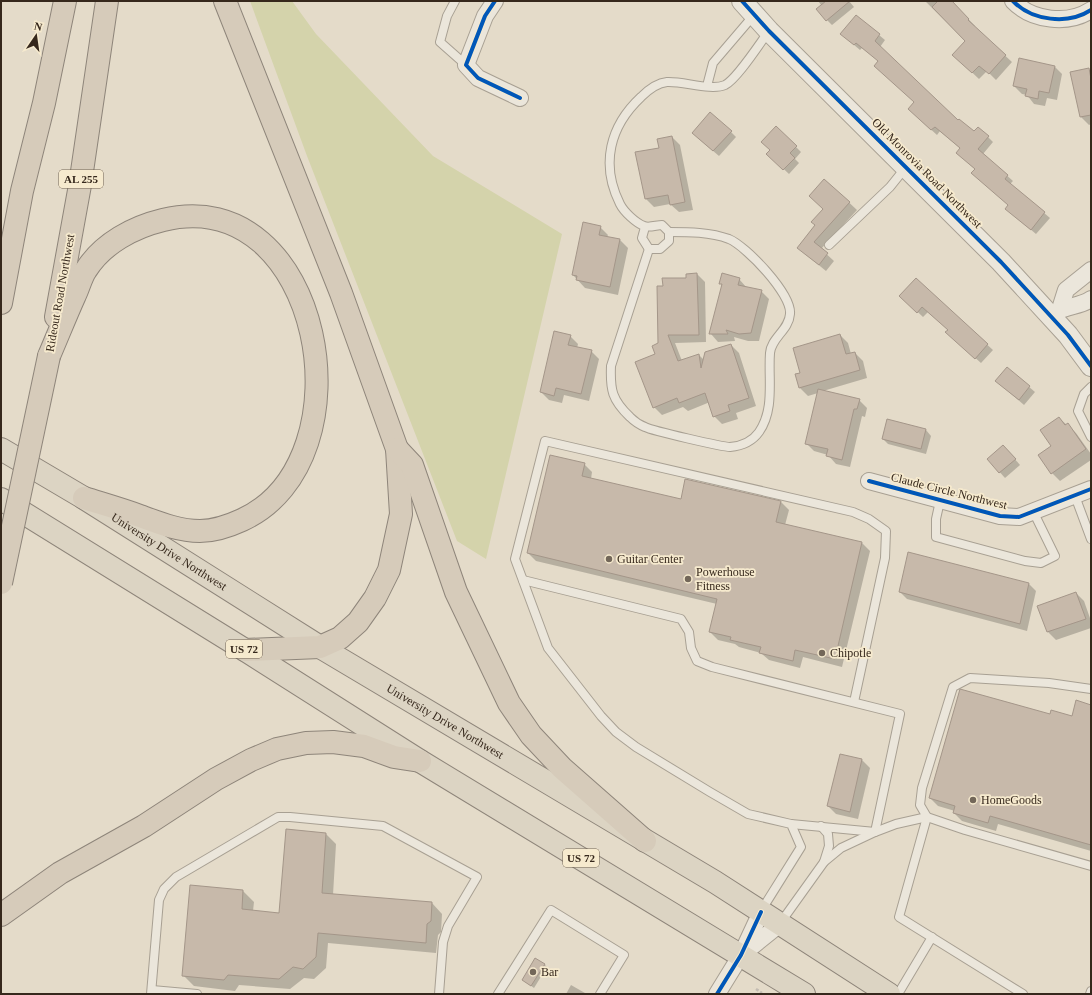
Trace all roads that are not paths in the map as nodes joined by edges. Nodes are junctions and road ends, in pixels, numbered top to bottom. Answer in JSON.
{"nodes":[{"id":1,"x":65,"y":1,"type":"edge"},
{"id":2,"x":107,"y":1,"type":"edge"},
{"id":3,"x":225,"y":1,"type":"edge"},
{"id":4,"x":455,"y":1,"type":"edge"},
{"id":5,"x":494,"y":1,"type":"edge"},
{"id":6,"x":1013,"y":1,"type":"edge"},
{"id":7,"x":748,"y":8,"type":"edge"},
{"id":8,"x":1091,"y":10,"type":"edge"},
{"id":9,"x":770,"y":31,"type":"junction"},
{"id":10,"x":466,"y":66,"type":"junction"},
{"id":11,"x":707,"y":86,"type":"junction"},
{"id":12,"x":520,"y":98,"type":"dead end"},
{"id":13,"x":906,"y":166,"type":"junction"},
{"id":14,"x":645,"y":227,"type":"junction"},
{"id":15,"x":669,"y":232,"type":"junction"},
{"id":16,"x":829,"y":245,"type":"dead end"},
{"id":17,"x":648,"y":249,"type":"junction"},
{"id":18,"x":1091,"y":270,"type":"edge"},
{"id":19,"x":1091,"y":299,"type":"edge"},
{"id":20,"x":1,"y":303,"type":"edge"},
{"id":21,"x":1056,"y":313,"type":"junction"},
{"id":22,"x":49,"y":356,"type":"junction"},
{"id":23,"x":1091,"y":366,"type":"edge"},
{"id":24,"x":1091,"y":387,"type":"edge"},
{"id":25,"x":1091,"y":437,"type":"edge"},
{"id":26,"x":1,"y":449,"type":"edge"},
{"id":27,"x":397,"y":449,"type":"junction"},
{"id":28,"x":869,"y":481,"type":"dead end"},
{"id":29,"x":1091,"y":489,"type":"edge"},
{"id":30,"x":1075,"y":496,"type":"junction"},
{"id":31,"x":84,"y":498,"type":"junction"},
{"id":32,"x":1,"y":499,"type":"edge"},
{"id":33,"x":940,"y":501,"type":"junction"},
{"id":34,"x":1033,"y":511,"type":"junction"},
{"id":35,"x":1091,"y":539,"type":"edge"},
{"id":36,"x":523,"y":580,"type":"junction"},
{"id":37,"x":1,"y":583,"type":"edge"},
{"id":38,"x":320,"y":647,"type":"junction"},
{"id":39,"x":246,"y":650,"type":"junction"},
{"id":40,"x":1091,"y":689,"type":"edge"},
{"id":41,"x":854,"y":702,"type":"junction"},
{"id":42,"x":420,"y":761,"type":"junction"},
{"id":43,"x":927,"y":817,"type":"junction"},
{"id":44,"x":791,"y":824,"type":"junction"},
{"id":45,"x":821,"y":826,"type":"junction"},
{"id":46,"x":875,"y":832,"type":"junction"},
{"id":47,"x":645,"y":841,"type":"junction"},
{"id":48,"x":824,"y":862,"type":"junction"},
{"id":49,"x":1091,"y":866,"type":"edge"},
{"id":50,"x":761,"y":912,"type":"junction"},
{"id":51,"x":1,"y":915,"type":"edge"},
{"id":52,"x":780,"y":924,"type":"junction"},
{"id":53,"x":932,"y":937,"type":"junction"},
{"id":54,"x":741,"y":955,"type":"junction"},
{"id":55,"x":152,"y":992,"type":"edge"},
{"id":56,"x":197,"y":994,"type":"edge"},
{"id":57,"x":439,"y":994,"type":"edge"},
{"id":58,"x":498,"y":994,"type":"edge"},
{"id":59,"x":600,"y":994,"type":"edge"},
{"id":60,"x":717,"y":994,"type":"edge"},
{"id":61,"x":804,"y":994,"type":"edge"},
{"id":62,"x":889,"y":994,"type":"edge"},
{"id":63,"x":898,"y":994,"type":"edge"},
{"id":64,"x":1024,"y":994,"type":"edge"}],
"edges":[{"from":1,"to":20,"type":"highway"},
{"from":2,"to":22,"type":"highway","name":"Rideout Road Northwest","number":"AL 255"},
{"from":3,"to":27,"type":"highway"},
{"from":4,"to":10,"type":"lane"},
{"from":5,"to":10,"type":"street"},
{"from":6,"to":8,"type":"street"},
{"from":7,"to":9,"type":"street","name":"Old Monrovia Road Northwest"},
{"from":7,"to":11,"type":"lane"},
{"from":9,"to":11,"type":"lane"},
{"from":9,"to":13,"type":"street","name":"Old Monrovia Road Northwest"},
{"from":10,"to":12,"type":"street"},
{"from":11,"to":14,"type":"lane"},
{"from":13,"to":16,"type":"lane"},
{"from":13,"to":21,"type":"street","name":"Old Monrovia Road Northwest"},
{"from":14,"to":15,"type":"lane"},
{"from":14,"to":17,"type":"lane"},
{"from":15,"to":17,"type":"lane"},
{"from":15,"to":17,"type":"lane"},
{"from":18,"to":21,"type":"street"},
{"from":19,"to":21,"type":"street"},
{"from":21,"to":23,"type":"street","name":"Old Monrovia Road Northwest"},
{"from":22,"to":31,"type":"highway"},
{"from":22,"to":37,"type":"highway","name":"Rideout Road Northwest","number":"AL 255","bridge":true},
{"from":24,"to":25,"type":"lane"},
{"from":26,"to":31,"type":"highway","name":"University Drive Northwest"},
{"from":27,"to":38,"type":"highway"},
{"from":27,"to":47,"type":"highway"},
{"from":28,"to":33,"type":"street","name":"Claude Circle Northwest"},
{"from":29,"to":30,"type":"street","name":"Claude Circle Northwest"},
{"from":30,"to":34,"type":"street","name":"Claude Circle Northwest"},
{"from":30,"to":35,"type":"lane"},
{"from":31,"to":38,"type":"highway","name":"University Drive Northwest"},
{"from":32,"to":39,"type":"highway","number":"US 72"},
{"from":33,"to":34,"type":"street","name":"Claude Circle Northwest"},
{"from":33,"to":34,"type":"lane"},
{"from":36,"to":41,"type":"lane"},
{"from":36,"to":41,"type":"lane"},
{"from":36,"to":44,"type":"lane"},
{"from":38,"to":39,"type":"highway"},
{"from":38,"to":47,"type":"highway","name":"University Drive Northwest"},
{"from":39,"to":42,"type":"highway","number":"US 72"},
{"from":40,"to":43,"type":"lane"},
{"from":41,"to":46,"type":"lane"},
{"from":42,"to":51,"type":"highway"},
{"from":42,"to":54,"type":"highway","number":"US 72"},
{"from":43,"to":46,"type":"lane"},
{"from":43,"to":49,"type":"lane"},
{"from":43,"to":53,"type":"lane"},
{"from":44,"to":45,"type":"lane"},
{"from":44,"to":50,"type":"lane"},
{"from":45,"to":46,"type":"lane"},
{"from":45,"to":48,"type":"lane"},
{"from":46,"to":48,"type":"lane"},
{"from":47,"to":50,"type":"highway","name":"University Drive Northwest"},
{"from":48,"to":52,"type":"lane"},
{"from":50,"to":52,"type":"highway","name":"University Drive Northwest"},
{"from":50,"to":54,"type":"street"},
{"from":52,"to":54,"type":"street"},
{"from":52,"to":62,"type":"highway","name":"University Drive Northwest"},
{"from":53,"to":63,"type":"lane"},
{"from":53,"to":64,"type":"lane"},
{"from":54,"to":60,"type":"street"},
{"from":54,"to":61,"type":"highway","number":"US 72"},
{"from":55,"to":56,"type":"lane"},
{"from":55,"to":57,"type":"lane"},
{"from":58,"to":59,"type":"lane"}]}
